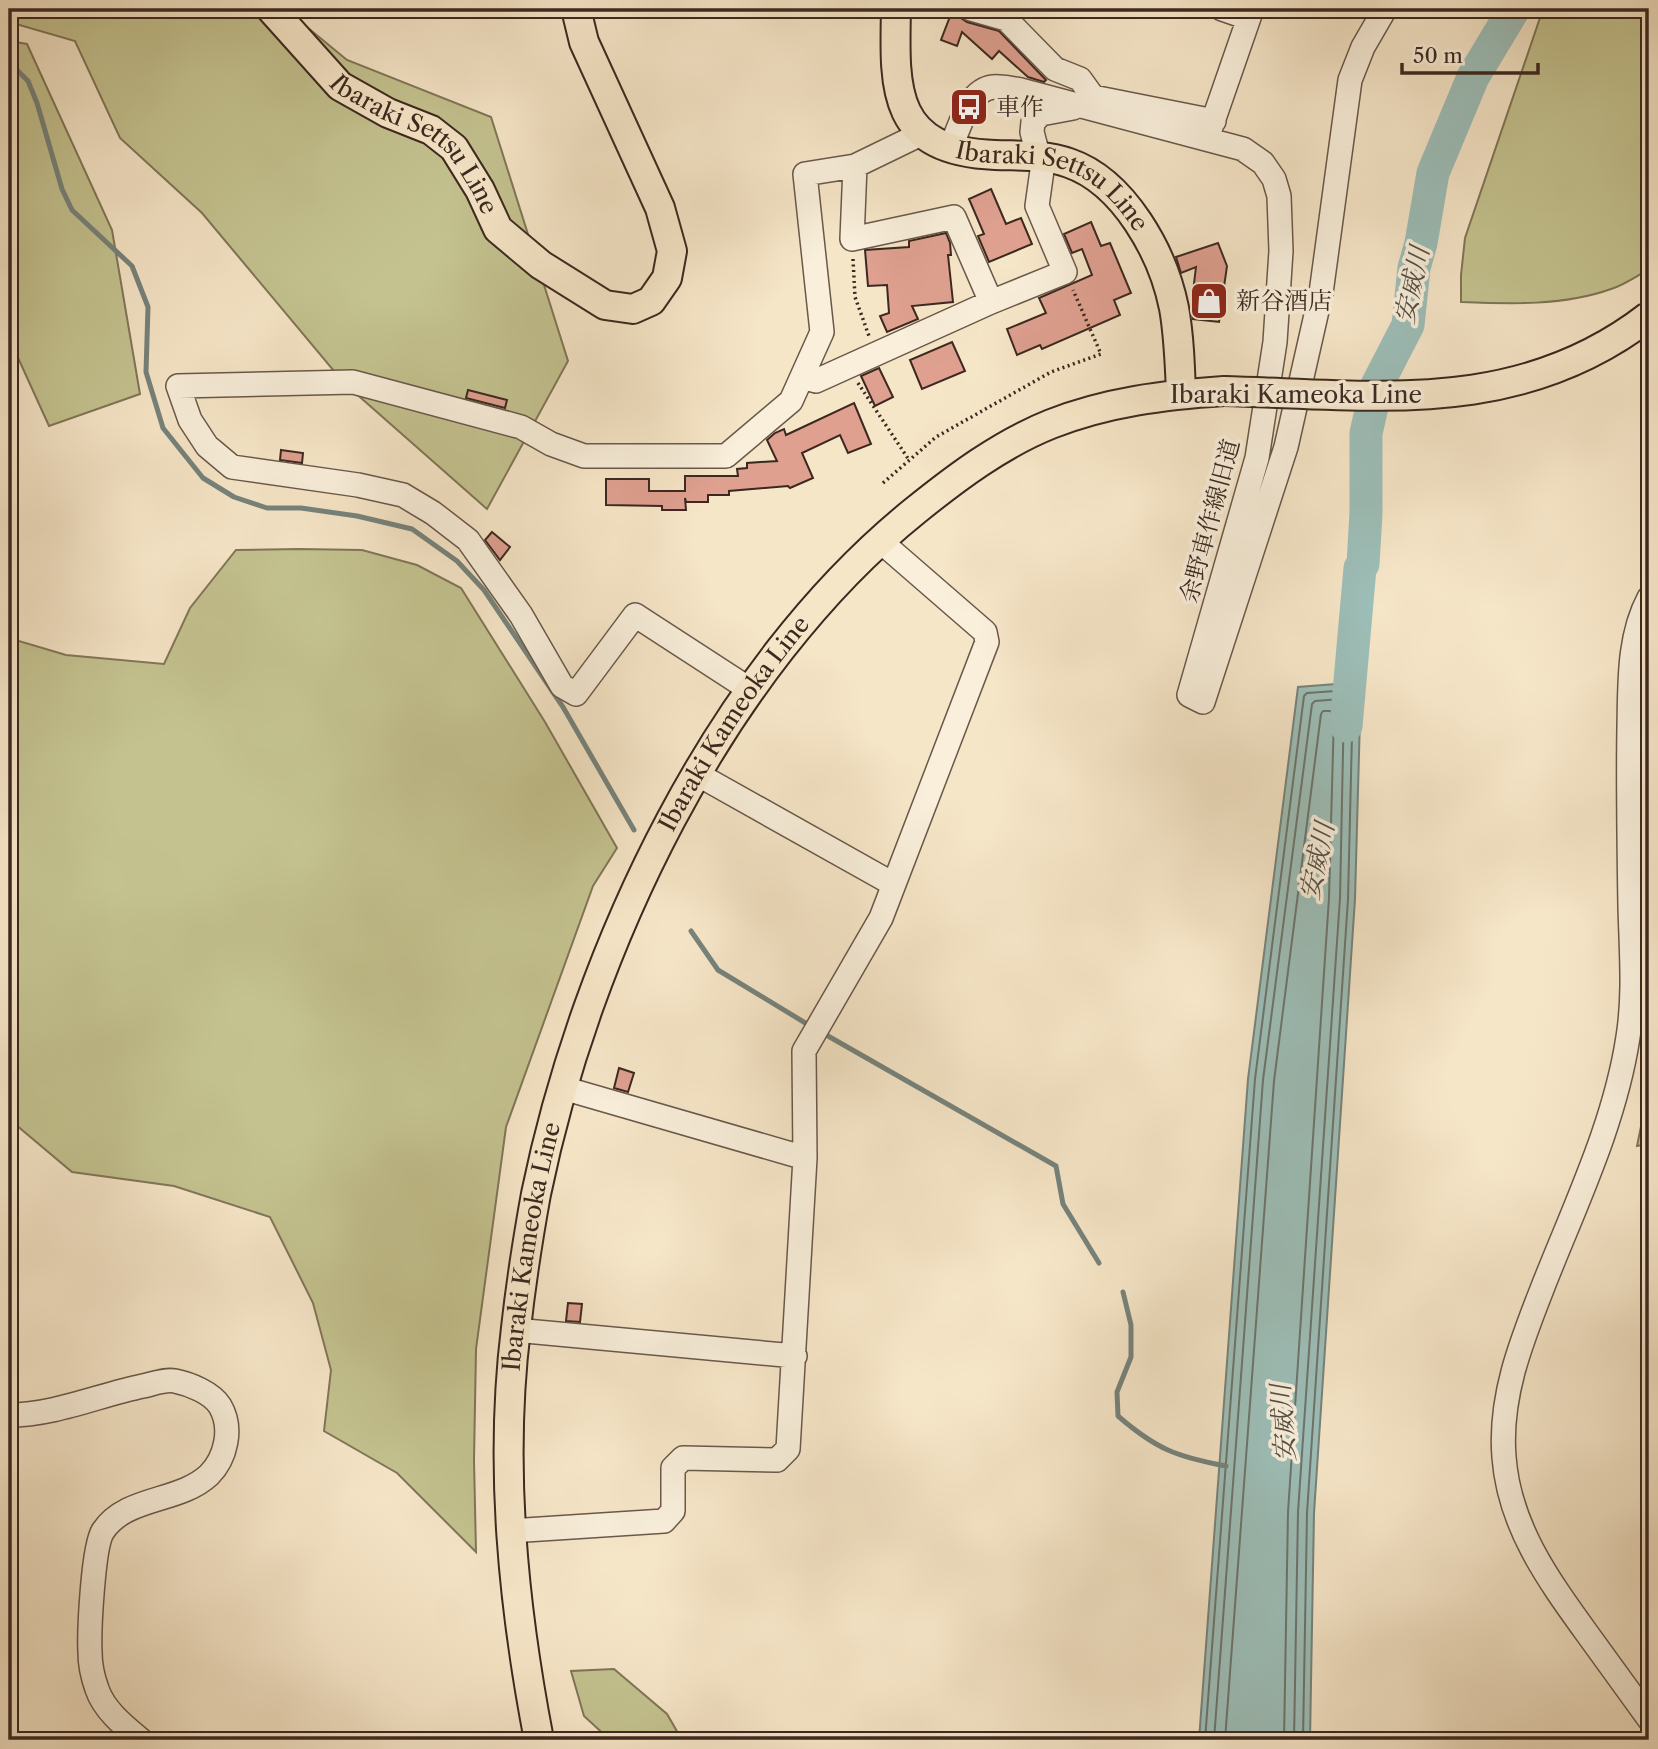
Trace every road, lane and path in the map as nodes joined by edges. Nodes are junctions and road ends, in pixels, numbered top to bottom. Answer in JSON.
{"nodes":[{"id":1,"x":271,"y":9,"type":"edge"},
{"id":2,"x":576,"y":9,"type":"edge"},
{"id":3,"x":896,"y":9,"type":"edge"},
{"id":4,"x":971,"y":9,"type":"edge"},
{"id":5,"x":1222,"y":9,"type":"edge"},
{"id":6,"x":1385,"y":9,"type":"edge"},
{"id":7,"x":1250,"y":13,"type":"edge"},
{"id":8,"x":1004,"y":88,"type":"junction"},
{"id":9,"x":1079,"y":107,"type":"junction"},
{"id":10,"x":1032,"y":122,"type":"junction"},
{"id":11,"x":1210,"y":130,"type":"junction"},
{"id":12,"x":923,"y":133,"type":"junction"},
{"id":13,"x":950,"y":148,"type":"junction"},
{"id":14,"x":1041,"y":155,"type":"junction"},
{"id":15,"x":855,"y":166,"type":"junction"},
{"id":16,"x":852,"y":239,"type":"junction"},
{"id":17,"x":1065,"y":272,"type":"junction"},
{"id":18,"x":991,"y":302,"type":"junction"},
{"id":19,"x":1649,"y":316,"type":"edge"},
{"id":20,"x":875,"y":355,"type":"junction"},
{"id":21,"x":847,"y":367,"type":"junction"},
{"id":22,"x":802,"y":377,"type":"junction"},
{"id":23,"x":1181,"y":394,"type":"junction"},
{"id":24,"x":909,"y":460,"type":"junction"},
{"id":25,"x":883,"y":483,"type":"dead end"},
{"id":26,"x":879,"y":540,"type":"junction"},
{"id":27,"x":1649,"y":598,"type":"edge"},
{"id":28,"x":749,"y":690,"type":"junction"},
{"id":29,"x":697,"y":774,"type":"junction"},
{"id":30,"x":893,"y":884,"type":"junction"},
{"id":31,"x":563,"y":1088,"type":"junction"},
{"id":32,"x":805,"y":1158,"type":"junction"},
{"id":33,"x":515,"y":1330,"type":"junction"},
{"id":34,"x":795,"y":1356,"type":"junction"},
{"id":35,"x":9,"y":1415,"type":"edge"},
{"id":36,"x":510,"y":1531,"type":"junction"},
{"id":37,"x":1649,"y":1719,"type":"edge"},
{"id":38,"x":141,"y":1740,"type":"edge"},
{"id":39,"x":539,"y":1740,"type":"edge"}],
"edges":[{"from":1,"to":2,"type":"main road","name":"Ibaraki Settsu Line"},
{"from":3,"to":12,"type":"main road","name":"Ibaraki Settsu Line"},
{"from":4,"to":11,"type":"street"},
{"from":5,"to":7,"type":"street"},
{"from":6,"to":11,"type":"street","name":"余野車作線旧道"},
{"from":7,"to":11,"type":"street"},
{"from":8,"to":9,"type":"street","name":"余野車作線旧道"},
{"from":8,"to":10,"type":"street"},
{"from":8,"to":13,"type":"street"},
{"from":9,"to":10,"type":"street","name":"余野車作線旧道"},
{"from":9,"to":11,"type":"street","name":"余野車作線旧道"},
{"from":10,"to":14,"type":"street"},
{"from":12,"to":13,"type":"main road","name":"Ibaraki Settsu Line"},
{"from":12,"to":15,"type":"street"},
{"from":13,"to":14,"type":"main road","name":"Ibaraki Settsu Line"},
{"from":14,"to":17,"type":"street"},
{"from":14,"to":23,"type":"main road","name":"Ibaraki Settsu Line"},
{"from":15,"to":16,"type":"street"},
{"from":15,"to":22,"type":"street"},
{"from":16,"to":18,"type":"street"},
{"from":16,"to":20,"type":"path"},
{"from":17,"to":18,"type":"street"},
{"from":17,"to":24,"type":"path"},
{"from":18,"to":20,"type":"street"},
{"from":19,"to":23,"type":"main road","name":"Ibaraki Kameoka Line","bridge":true},
{"from":20,"to":21,"type":"street"},
{"from":21,"to":22,"type":"street"},
{"from":21,"to":24,"type":"path"},
{"from":22,"to":28,"type":"street"},
{"from":23,"to":26,"type":"main road","name":"Ibaraki Kameoka Line"},
{"from":24,"to":25,"type":"path"},
{"from":26,"to":28,"type":"main road","name":"Ibaraki Kameoka Line"},
{"from":26,"to":30,"type":"street"},
{"from":27,"to":37,"type":"street"},
{"from":28,"to":29,"type":"main road","name":"Ibaraki Kameoka Line"},
{"from":29,"to":30,"type":"street"},
{"from":29,"to":31,"type":"main road","name":"Ibaraki Kameoka Line"},
{"from":30,"to":32,"type":"street"},
{"from":31,"to":32,"type":"street"},
{"from":31,"to":33,"type":"main road","name":"Ibaraki Kameoka Line"},
{"from":32,"to":34,"type":"street"},
{"from":33,"to":34,"type":"street"},
{"from":33,"to":36,"type":"main road","name":"Ibaraki Kameoka Line"},
{"from":34,"to":36,"type":"street"},
{"from":35,"to":38,"type":"street"},
{"from":36,"to":39,"type":"main road","name":"Ibaraki Kameoka Line"}]}
